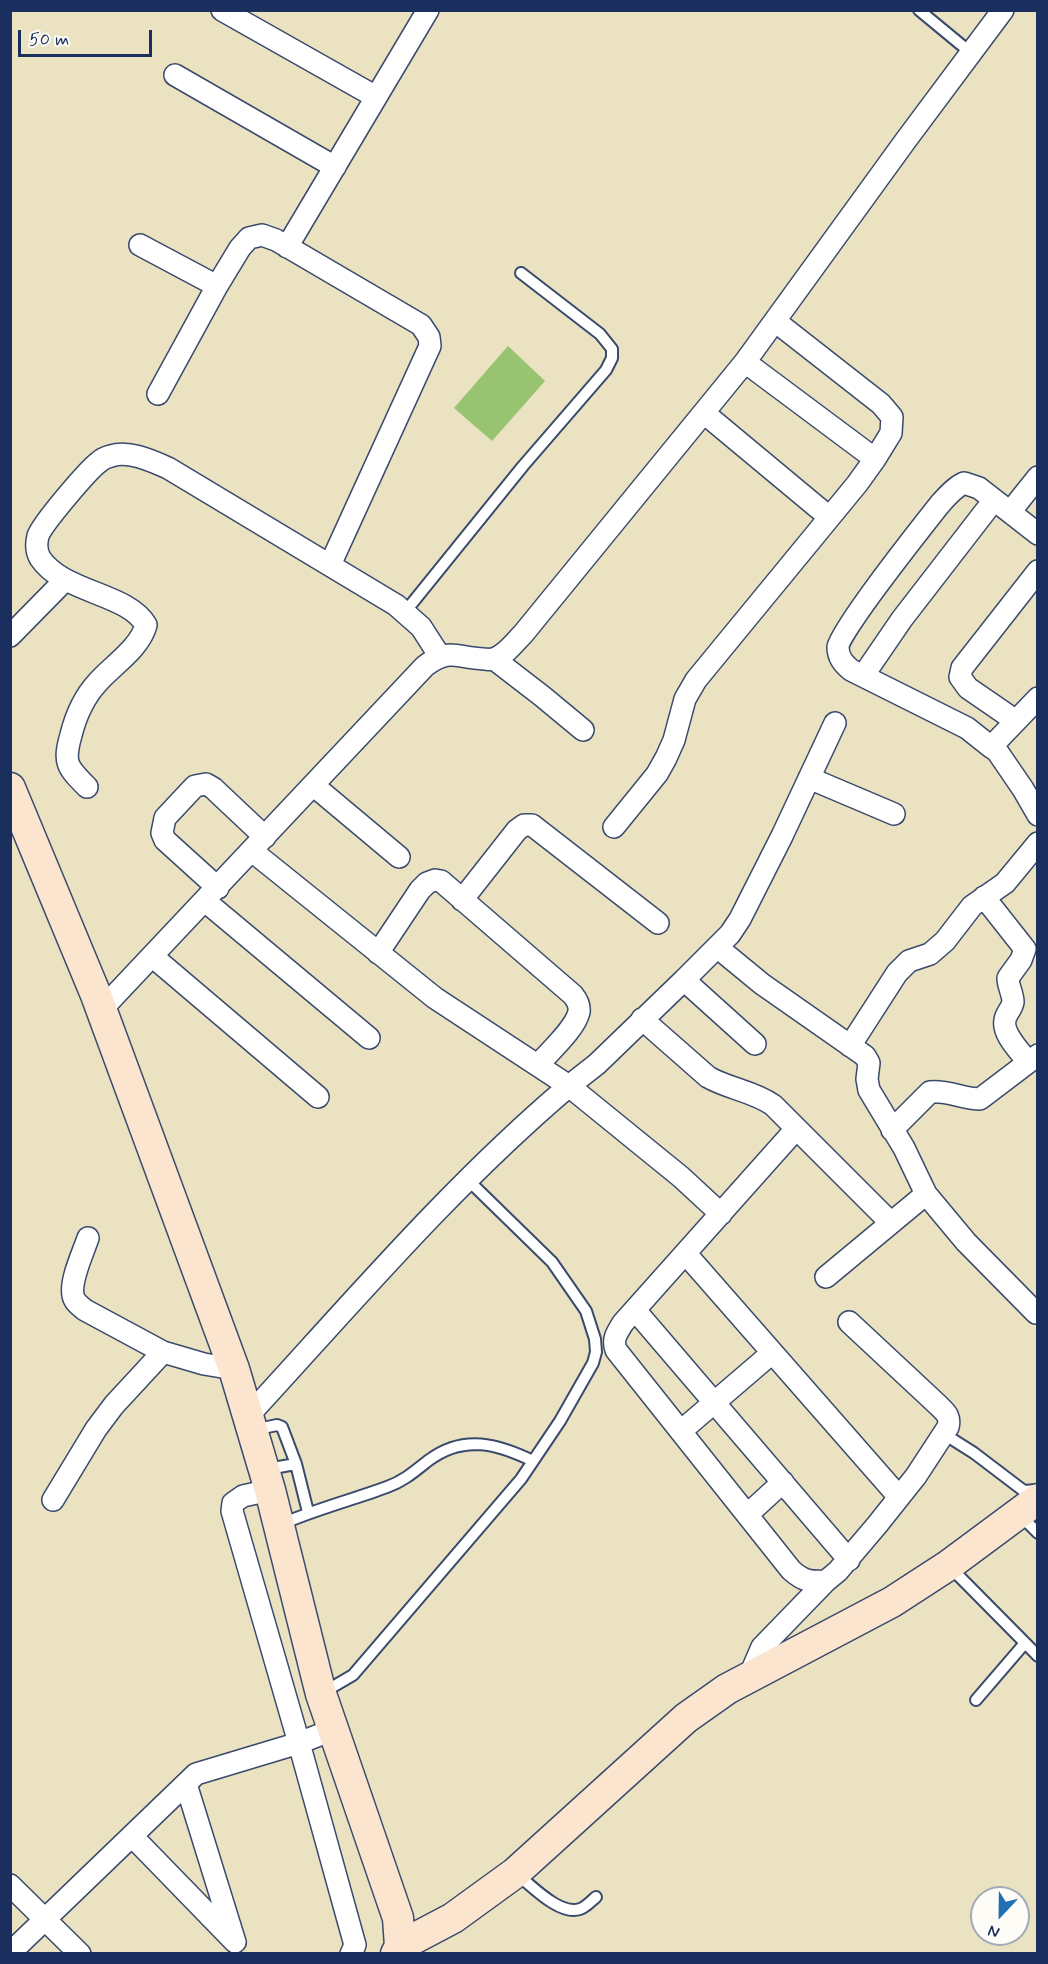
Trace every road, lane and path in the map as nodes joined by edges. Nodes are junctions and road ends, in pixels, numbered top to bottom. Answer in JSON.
{"nodes":[{"id":1,"x":222,"y":10,"type":"edge"},
{"id":2,"x":428,"y":10,"type":"edge"},
{"id":3,"x":919,"y":10,"type":"edge"},
{"id":4,"x":1003,"y":10,"type":"edge"},
{"id":5,"x":971,"y":53,"type":"junction"},
{"id":6,"x":175,"y":75,"type":"dead end"},
{"id":7,"x":376,"y":97,"type":"junction"},
{"id":8,"x":335,"y":167,"type":"junction"},
{"id":9,"x":140,"y":245,"type":"dead end"},
{"id":10,"x":287,"y":247,"type":"junction"},
{"id":11,"x":521,"y":273,"type":"dead end"},
{"id":12,"x":217,"y":286,"type":"junction"},
{"id":13,"x":775,"y":321,"type":"junction"},
{"id":14,"x":745,"y":362,"type":"junction"},
{"id":15,"x":158,"y":394,"type":"dead end"},
{"id":16,"x":705,"y":413,"type":"junction"},
{"id":17,"x":875,"y":459,"type":"junction"},
{"id":18,"x":1038,"y":477,"type":"edge"},
{"id":19,"x":1002,"y":506,"type":"junction"},
{"id":20,"x":829,"y":517,"type":"junction"},
{"id":21,"x":1038,"y":534,"type":"edge"},
{"id":22,"x":330,"y":565,"type":"junction"},
{"id":23,"x":1038,"y":571,"type":"edge"},
{"id":24,"x":65,"y":580,"type":"junction"},
{"id":25,"x":405,"y":612,"type":"junction"},
{"id":26,"x":10,"y":636,"type":"edge"},
{"id":27,"x":439,"y":655,"type":"junction"},
{"id":28,"x":494,"y":659,"type":"junction"},
{"id":29,"x":863,"y":676,"type":"junction"},
{"id":30,"x":1038,"y":698,"type":"edge"},
{"id":31,"x":1016,"y":721,"type":"junction"},
{"id":32,"x":836,"y":723,"type":"dead end"},
{"id":33,"x":583,"y":730,"type":"dead end"},
{"id":34,"x":992,"y":747,"type":"junction"},
{"id":35,"x":809,"y":778,"type":"junction"},
{"id":36,"x":314,"y":785,"type":"junction"},
{"id":37,"x":87,"y":787,"type":"dead end"},
{"id":38,"x":10,"y":788,"type":"edge"},
{"id":39,"x":894,"y":814,"type":"dead end"},
{"id":40,"x":1038,"y":815,"type":"edge"},
{"id":41,"x":614,"y":827,"type":"dead end"},
{"id":42,"x":1038,"y":843,"type":"edge"},
{"id":43,"x":259,"y":844,"type":"junction"},
{"id":44,"x":399,"y":857,"type":"dead end"},
{"id":45,"x":211,"y":894,"type":"junction"},
{"id":46,"x":984,"y":897,"type":"junction"},
{"id":47,"x":462,"y":900,"type":"junction"},
{"id":48,"x":658,"y":923,"type":"dead end"},
{"id":49,"x":717,"y":947,"type":"junction"},
{"id":50,"x":378,"y":953,"type":"junction"},
{"id":51,"x":152,"y":956,"type":"junction"},
{"id":52,"x":684,"y":980,"type":"junction"},
{"id":53,"x":101,"y":1010,"type":"junction"},
{"id":54,"x":642,"y":1019,"type":"junction"},
{"id":55,"x":369,"y":1038,"type":"dead end"},
{"id":56,"x":755,"y":1044,"type":"dead end"},
{"id":57,"x":850,"y":1046,"type":"junction"},
{"id":58,"x":1033,"y":1058,"type":"edge"},
{"id":59,"x":538,"y":1065,"type":"junction"},
{"id":60,"x":569,"y":1086,"type":"junction"},
{"id":61,"x":318,"y":1097,"type":"dead end"},
{"id":62,"x":796,"y":1129,"type":"junction"},
{"id":63,"x":892,"y":1130,"type":"junction"},
{"id":64,"x":468,"y":1180,"type":"junction"},
{"id":65,"x":926,"y":1194,"type":"junction"},
{"id":66,"x":721,"y":1214,"type":"junction"},
{"id":67,"x":890,"y":1222,"type":"junction"},
{"id":68,"x":88,"y":1239,"type":"dead end"},
{"id":69,"x":686,"y":1254,"type":"junction"},
{"id":70,"x":826,"y":1277,"type":"dead end"},
{"id":71,"x":635,"y":1310,"type":"junction"},
{"id":72,"x":1036,"y":1313,"type":"edge"},
{"id":73,"x":849,"y":1322,"type":"dead end"},
{"id":74,"x":163,"y":1352,"type":"junction"},
{"id":75,"x":772,"y":1353,"type":"junction"},
{"id":76,"x":234,"y":1369,"type":"junction"},
{"id":77,"x":714,"y":1403,"type":"junction"},
{"id":78,"x":250,"y":1422,"type":"junction"},
{"id":79,"x":681,"y":1431,"type":"junction"},
{"id":80,"x":944,"y":1434,"type":"junction"},
{"id":81,"x":533,"y":1461,"type":"junction"},
{"id":82,"x":296,"y":1464,"type":"junction"},
{"id":83,"x":267,"y":1480,"type":"junction"},
{"id":84,"x":783,"y":1482,"type":"junction"},
{"id":85,"x":1038,"y":1490,"type":"edge"},
{"id":86,"x":899,"y":1497,"type":"junction"},
{"id":87,"x":53,"y":1500,"type":"dead end"},
{"id":88,"x":308,"y":1512,"type":"junction"},
{"id":89,"x":747,"y":1515,"type":"junction"},
{"id":90,"x":1031,"y":1515,"type":"edge"},
{"id":91,"x":279,"y":1525,"type":"junction"},
{"id":92,"x":849,"y":1560,"type":"junction"},
{"id":93,"x":949,"y":1565,"type":"junction"},
{"id":94,"x":826,"y":1581,"type":"junction"},
{"id":95,"x":1025,"y":1643,"type":"junction"},
{"id":96,"x":1038,"y":1656,"type":"edge"},
{"id":97,"x":749,"y":1677,"type":"junction"},
{"id":98,"x":321,"y":1694,"type":"junction"},
{"id":99,"x":976,"y":1700,"type":"dead end"},
{"id":100,"x":332,"y":1730,"type":"junction"},
{"id":101,"x":299,"y":1743,"type":"junction"},
{"id":102,"x":186,"y":1784,"type":"junction"},
{"id":103,"x":132,"y":1836,"type":"junction"},
{"id":104,"x":515,"y":1873,"type":"junction"},
{"id":105,"x":10,"y":1885,"type":"edge"},
{"id":106,"x":596,"y":1898,"type":"dead end"},
{"id":107,"x":46,"y":1920,"type":"junction"},
{"id":108,"x":241,"y":1947,"type":"edge"},
{"id":109,"x":398,"y":1950,"type":"edge"},
{"id":110,"x":10,"y":1953,"type":"edge"},
{"id":111,"x":80,"y":1953,"type":"edge"},
{"id":112,"x":351,"y":1953,"type":"edge"}],
"edges":[{"from":1,"to":7,"type":"street"},
{"from":2,"to":7,"type":"street"},
{"from":3,"to":5,"type":"lane"},
{"from":4,"to":5,"type":"street"},
{"from":5,"to":13,"type":"street"},
{"from":6,"to":8,"type":"street"},
{"from":7,"to":8,"type":"street"},
{"from":8,"to":10,"type":"street"},
{"from":9,"to":12,"type":"street"},
{"from":10,"to":12,"type":"street"},
{"from":10,"to":22,"type":"street"},
{"from":11,"to":25,"type":"lane"},
{"from":12,"to":15,"type":"street"},
{"from":13,"to":14,"type":"street"},
{"from":13,"to":17,"type":"street"},
{"from":14,"to":16,"type":"street"},
{"from":14,"to":17,"type":"street"},
{"from":16,"to":20,"type":"street"},
{"from":16,"to":28,"type":"street"},
{"from":17,"to":20,"type":"street"},
{"from":18,"to":19,"type":"street"},
{"from":19,"to":21,"type":"street"},
{"from":19,"to":29,"type":"street"},
{"from":19,"to":29,"type":"street"},
{"from":20,"to":41,"type":"street"},
{"from":22,"to":24,"type":"street"},
{"from":22,"to":25,"type":"street"},
{"from":23,"to":31,"type":"street"},
{"from":24,"to":26,"type":"street"},
{"from":24,"to":37,"type":"street"},
{"from":25,"to":27,"type":"street"},
{"from":27,"to":28,"type":"street"},
{"from":27,"to":36,"type":"street"},
{"from":28,"to":33,"type":"street"},
{"from":29,"to":34,"type":"street"},
{"from":30,"to":31,"type":"street"},
{"from":31,"to":34,"type":"street"},
{"from":32,"to":35,"type":"street"},
{"from":34,"to":40,"type":"street"},
{"from":35,"to":39,"type":"street"},
{"from":35,"to":49,"type":"street"},
{"from":36,"to":43,"type":"street"},
{"from":36,"to":44,"type":"street"},
{"from":38,"to":53,"type":"main road"},
{"from":42,"to":46,"type":"street"},
{"from":43,"to":45,"type":"street"},
{"from":43,"to":45,"type":"street"},
{"from":43,"to":50,"type":"street"},
{"from":45,"to":51,"type":"street"},
{"from":45,"to":55,"type":"street"},
{"from":46,"to":57,"type":"street"},
{"from":46,"to":58,"type":"street"},
{"from":47,"to":48,"type":"street"},
{"from":47,"to":50,"type":"street"},
{"from":47,"to":59,"type":"street"},
{"from":49,"to":52,"type":"street"},
{"from":49,"to":57,"type":"street"},
{"from":50,"to":59,"type":"street"},
{"from":51,"to":53,"type":"street"},
{"from":51,"to":61,"type":"street"},
{"from":52,"to":54,"type":"street"},
{"from":52,"to":56,"type":"street"},
{"from":53,"to":76,"type":"main road"},
{"from":54,"to":60,"type":"street"},
{"from":54,"to":62,"type":"street"},
{"from":57,"to":63,"type":"street"},
{"from":58,"to":63,"type":"street"},
{"from":59,"to":60,"type":"street"},
{"from":60,"to":64,"type":"street"},
{"from":60,"to":66,"type":"street"},
{"from":62,"to":66,"type":"street"},
{"from":62,"to":67,"type":"street"},
{"from":63,"to":65,"type":"street"},
{"from":64,"to":78,"type":"street"},
{"from":64,"to":81,"type":"lane"},
{"from":65,"to":67,"type":"street"},
{"from":65,"to":72,"type":"street"},
{"from":66,"to":69,"type":"street"},
{"from":67,"to":70,"type":"street"},
{"from":68,"to":74,"type":"street"},
{"from":69,"to":71,"type":"street"},
{"from":69,"to":75,"type":"street"},
{"from":71,"to":77,"type":"street"},
{"from":71,"to":79,"type":"street"},
{"from":73,"to":80,"type":"street"},
{"from":74,"to":76,"type":"street"},
{"from":74,"to":87,"type":"street"},
{"from":75,"to":77,"type":"street"},
{"from":75,"to":86,"type":"street"},
{"from":76,"to":78,"type":"main road"},
{"from":77,"to":79,"type":"street"},
{"from":77,"to":84,"type":"street"},
{"from":78,"to":82,"type":"lane"},
{"from":78,"to":83,"type":"main road"},
{"from":79,"to":89,"type":"street"},
{"from":80,"to":85,"type":"lane"},
{"from":80,"to":86,"type":"street"},
{"from":81,"to":88,"type":"lane"},
{"from":81,"to":98,"type":"lane"},
{"from":82,"to":83,"type":"lane"},
{"from":82,"to":88,"type":"lane"},
{"from":83,"to":91,"type":"main road"},
{"from":83,"to":101,"type":"street"},
{"from":84,"to":89,"type":"street"},
{"from":84,"to":92,"type":"street"},
{"from":86,"to":92,"type":"street"},
{"from":88,"to":91,"type":"lane"},
{"from":89,"to":94,"type":"street"},
{"from":90,"to":93,"type":"main road"},
{"from":91,"to":98,"type":"main road"},
{"from":92,"to":94,"type":"street"},
{"from":93,"to":95,"type":"lane"},
{"from":93,"to":97,"type":"main road"},
{"from":94,"to":97,"type":"street"},
{"from":95,"to":96,"type":"lane"},
{"from":95,"to":99,"type":"lane"},
{"from":97,"to":104,"type":"main road"},
{"from":98,"to":100,"type":"main road"},
{"from":100,"to":101,"type":"street"},
{"from":100,"to":109,"type":"main road"},
{"from":101,"to":102,"type":"street"},
{"from":101,"to":112,"type":"street"},
{"from":102,"to":103,"type":"street"},
{"from":102,"to":108,"type":"street"},
{"from":103,"to":107,"type":"street"},
{"from":103,"to":108,"type":"street"},
{"from":104,"to":106,"type":"lane"},
{"from":104,"to":109,"type":"main road"},
{"from":105,"to":107,"type":"street"},
{"from":107,"to":110,"type":"street"},
{"from":107,"to":111,"type":"street"}]}
